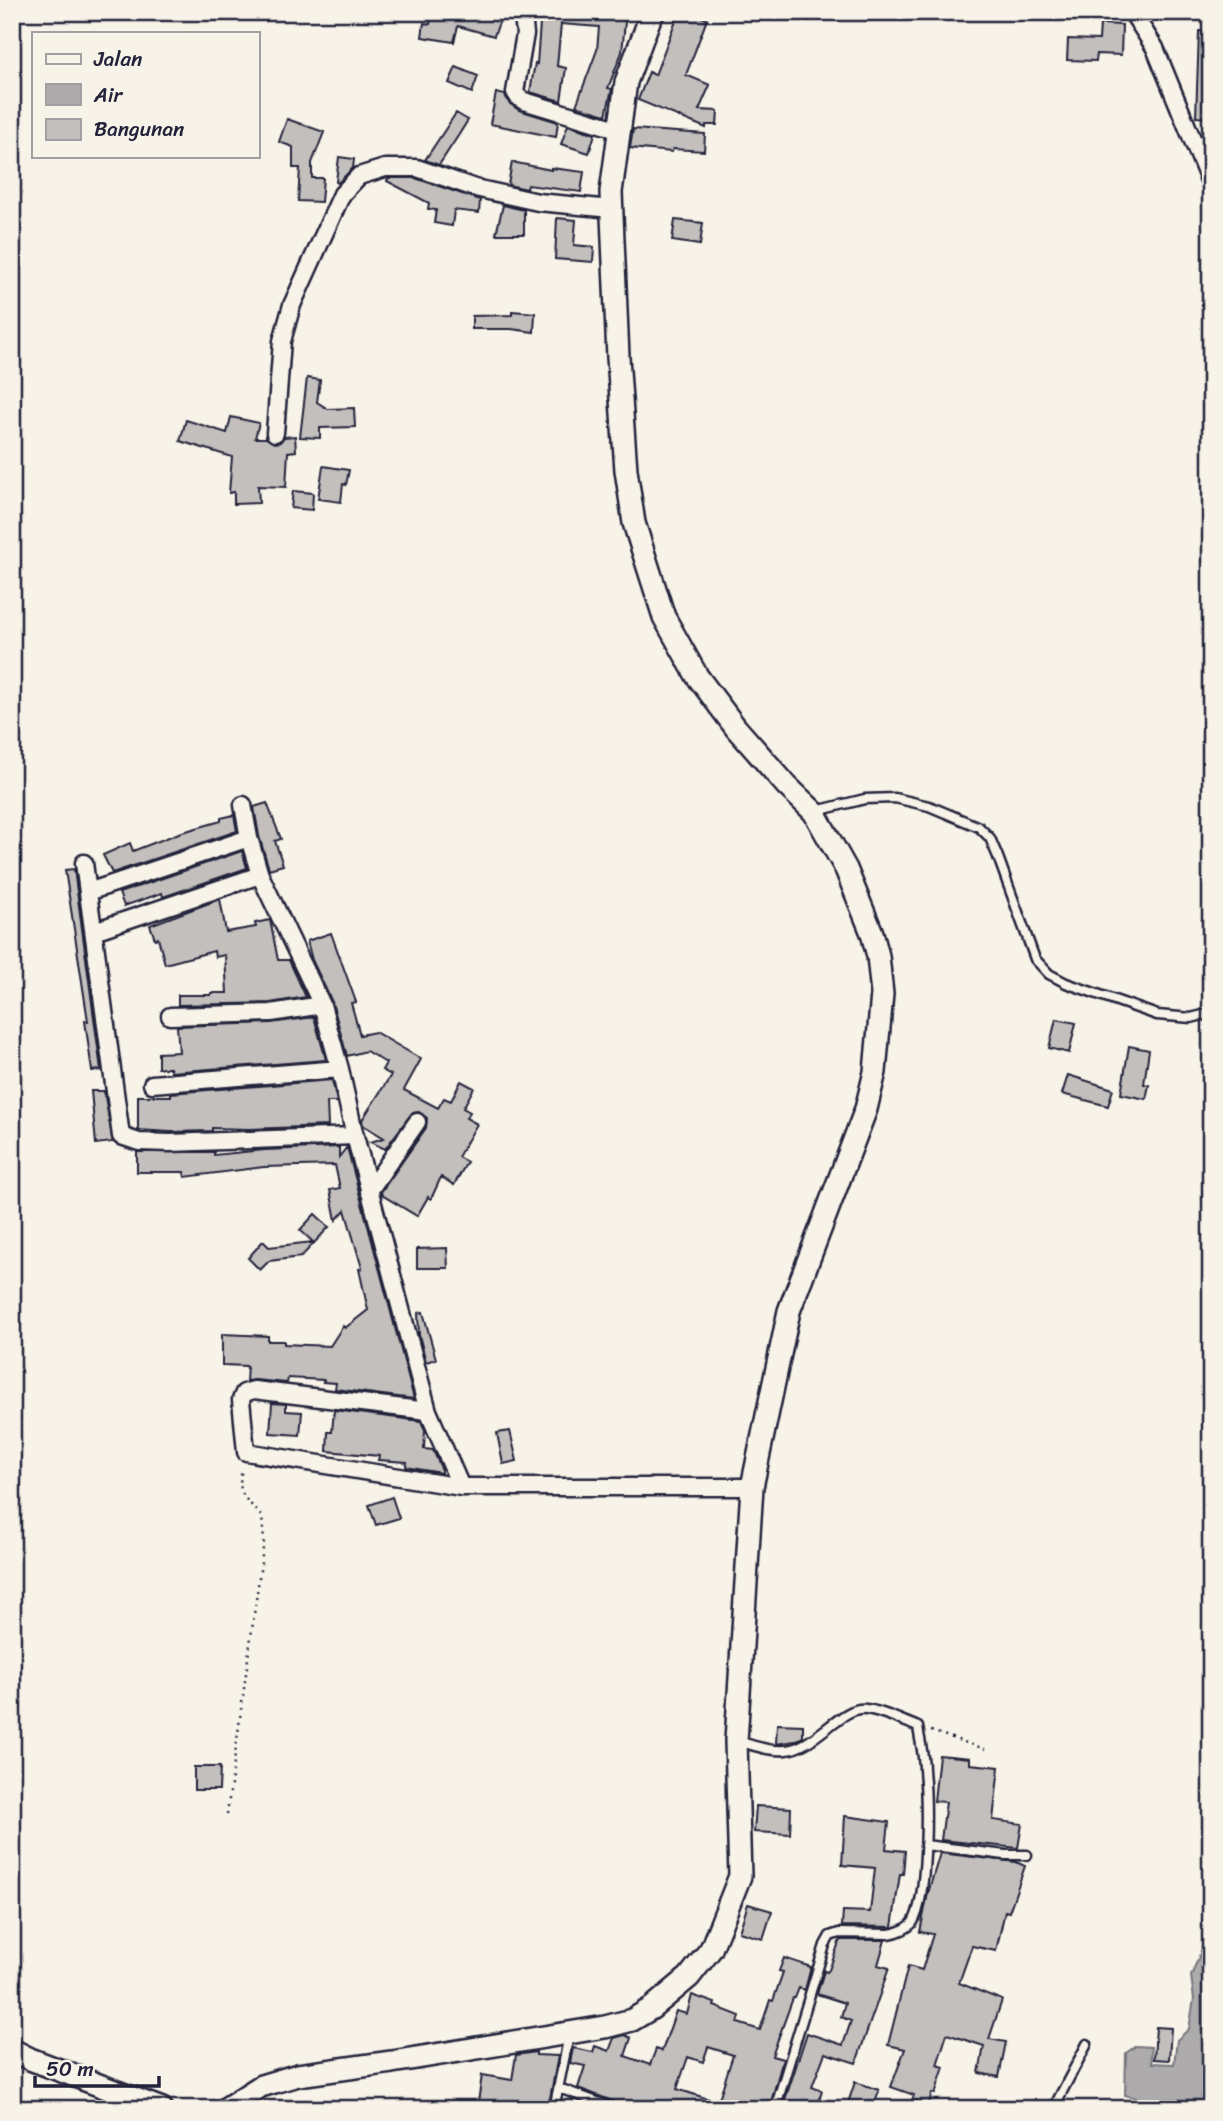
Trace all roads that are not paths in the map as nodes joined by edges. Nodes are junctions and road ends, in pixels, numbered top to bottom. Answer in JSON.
{"nodes":[{"id":1,"x":515,"y":12,"type":"edge"},
{"id":2,"x":654,"y":12,"type":"edge"},
{"id":3,"x":1132,"y":12,"type":"edge"},
{"id":4,"x":620,"y":130,"type":"junction"},
{"id":5,"x":1211,"y":185,"type":"edge"},
{"id":6,"x":611,"y":209,"type":"junction"},
{"id":7,"x":275,"y":433,"type":"dead end"},
{"id":8,"x":243,"y":805,"type":"dead end"},
{"id":9,"x":814,"y":812,"type":"junction"},
{"id":10,"x":249,"y":838,"type":"junction"},
{"id":11,"x":84,"y":863,"type":"dead end"},
{"id":12,"x":260,"y":875,"type":"junction"},
{"id":13,"x":88,"y":892,"type":"junction"},
{"id":14,"x":94,"y":931,"type":"junction"},
{"id":15,"x":322,"y":1005,"type":"junction"},
{"id":16,"x":1211,"y":1013,"type":"edge"},
{"id":17,"x":170,"y":1016,"type":"dead end"},
{"id":18,"x":340,"y":1069,"type":"junction"},
{"id":19,"x":152,"y":1084,"type":"dead end"},
{"id":20,"x":417,"y":1122,"type":"dead end"},
{"id":21,"x":355,"y":1136,"type":"junction"},
{"id":22,"x":369,"y":1191,"type":"junction"},
{"id":23,"x":428,"y":1411,"type":"junction"},
{"id":24,"x":461,"y":1487,"type":"junction"},
{"id":25,"x":752,"y":1488,"type":"junction"},
{"id":26,"x":736,"y":1741,"type":"junction"},
{"id":27,"x":925,"y":1845,"type":"junction"},
{"id":28,"x":1027,"y":1855,"type":"dead end"},
{"id":29,"x":569,"y":2032,"type":"junction"},
{"id":30,"x":1087,"y":2044,"type":"dead end"},
{"id":31,"x":12,"y":2050,"type":"edge"},
{"id":32,"x":559,"y":2088,"type":"junction"},
{"id":33,"x":162,"y":2109,"type":"edge"},
{"id":34,"x":225,"y":2109,"type":"edge"},
{"id":35,"x":554,"y":2109,"type":"edge"},
{"id":36,"x":616,"y":2109,"type":"edge"},
{"id":37,"x":775,"y":2109,"type":"edge"},
{"id":38,"x":1054,"y":2109,"type":"edge"}],
"edges":[{"from":1,"to":4,"type":"street"},
{"from":2,"to":4,"type":"street"},
{"from":3,"to":5,"type":"street"},
{"from":4,"to":6,"type":"street"},
{"from":6,"to":7,"type":"street"},
{"from":6,"to":9,"type":"street"},
{"from":8,"to":10,"type":"street"},
{"from":9,"to":16,"type":"lane"},
{"from":9,"to":25,"type":"street"},
{"from":10,"to":12,"type":"street"},
{"from":10,"to":13,"type":"street"},
{"from":11,"to":13,"type":"street"},
{"from":12,"to":14,"type":"street"},
{"from":12,"to":15,"type":"street"},
{"from":13,"to":14,"type":"street"},
{"from":14,"to":21,"type":"street"},
{"from":15,"to":17,"type":"street"},
{"from":15,"to":18,"type":"street"},
{"from":18,"to":19,"type":"street"},
{"from":18,"to":21,"type":"street"},
{"from":20,"to":22,"type":"street"},
{"from":21,"to":22,"type":"street"},
{"from":22,"to":23,"type":"street"},
{"from":23,"to":24,"type":"street"},
{"from":23,"to":24,"type":"street"},
{"from":24,"to":25,"type":"street"},
{"from":25,"to":26,"type":"street"},
{"from":26,"to":27,"type":"lane"},
{"from":26,"to":29,"type":"street"},
{"from":27,"to":28,"type":"lane"},
{"from":27,"to":37,"type":"lane"},
{"from":29,"to":32,"type":"lane"},
{"from":29,"to":34,"type":"street"},
{"from":30,"to":38,"type":"lane"},
{"from":31,"to":33,"type":"street"},
{"from":32,"to":35,"type":"lane"},
{"from":32,"to":36,"type":"lane"}]}
